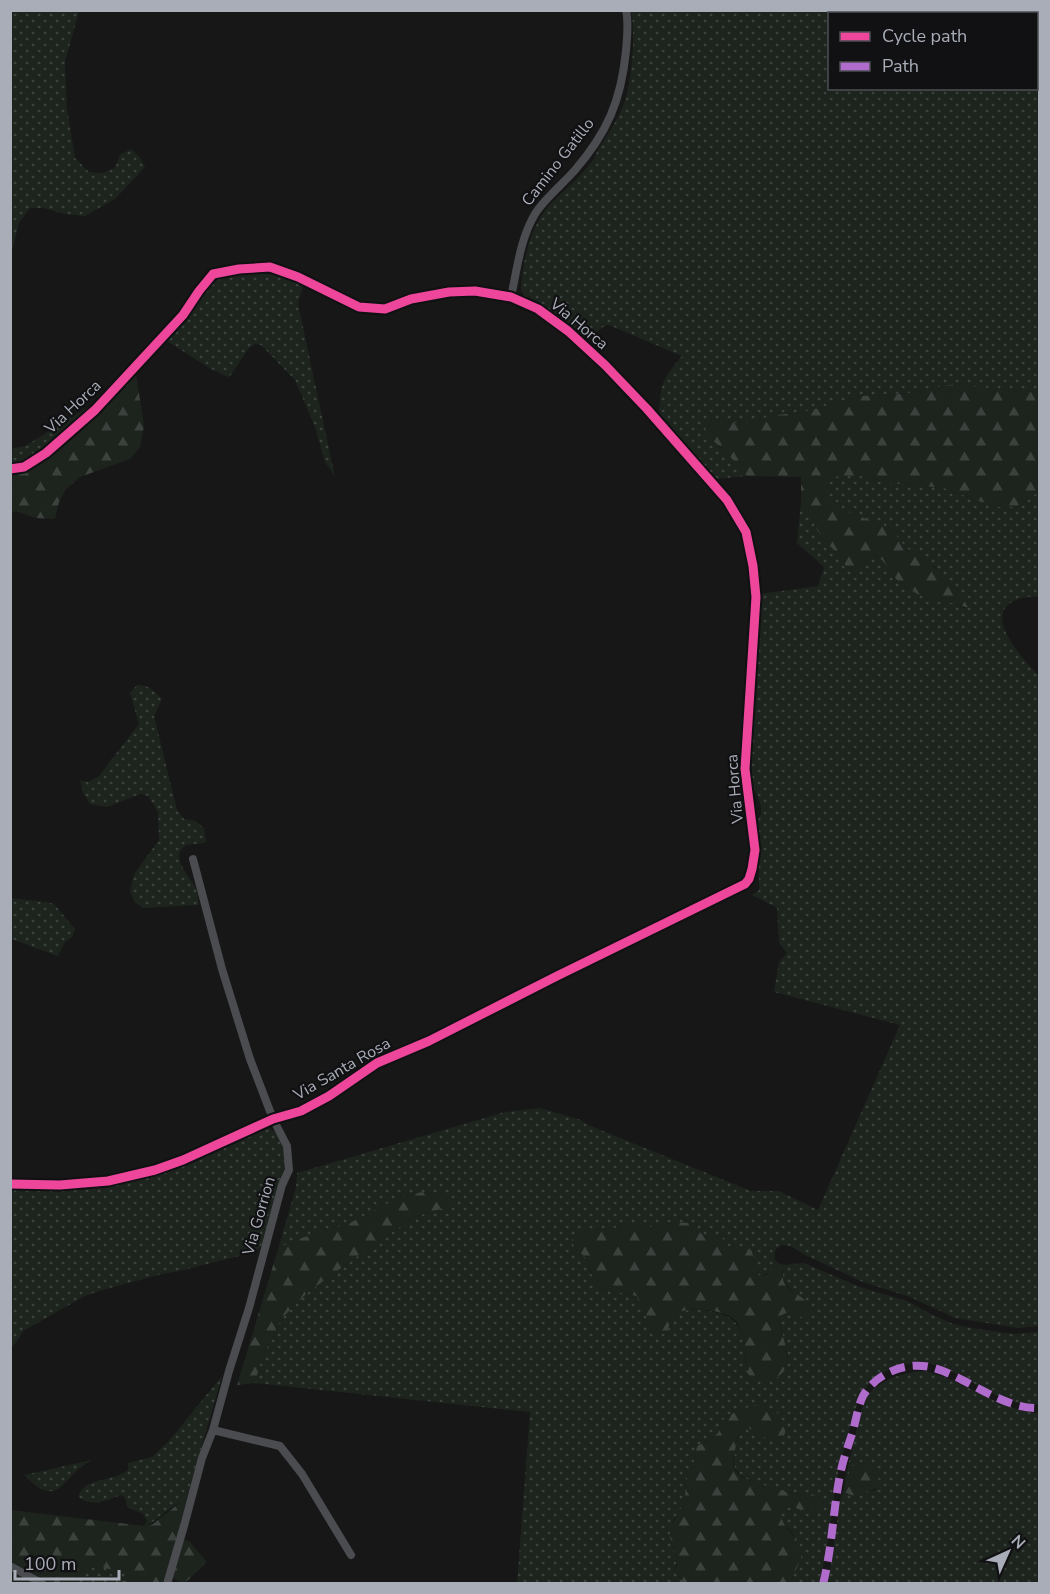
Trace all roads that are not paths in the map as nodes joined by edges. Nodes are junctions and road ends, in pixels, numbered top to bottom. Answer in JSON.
{"nodes":[{"id":1,"x":627,"y":10,"type":"edge"},
{"id":2,"x":511,"y":297,"type":"junction"},
{"id":3,"x":10,"y":469,"type":"edge"},
{"id":4,"x":193,"y":859,"type":"dead end"},
{"id":5,"x":736,"y":888,"type":"joint"},
{"id":6,"x":273,"y":1119,"type":"junction"},
{"id":7,"x":10,"y":1184,"type":"edge"},
{"id":8,"x":213,"y":1430,"type":"junction"},
{"id":9,"x":351,"y":1555,"type":"dead end"},
{"id":10,"x":10,"y":1566,"type":"edge"},
{"id":11,"x":43,"y":1584,"type":"edge"},
{"id":12,"x":166,"y":1584,"type":"edge"}],
"edges":[{"from":1,"to":2,"type":"street","name":"Camino Gatillo"},
{"from":2,"to":3,"type":"street","name":"Via Horca"},
{"from":2,"to":5,"type":"street","name":"Via Horca"},
{"from":4,"to":6,"type":"street","name":"Via Gorrion"},
{"from":5,"to":6,"type":"street","name":"Via Santa Rosa"},
{"from":6,"to":7,"type":"street","name":"Via Santa Rosa"},
{"from":6,"to":8,"type":"street","name":"Via Gorrion"},
{"from":8,"to":9,"type":"street"},
{"from":8,"to":12,"type":"street","name":"Via Gorrion"},
{"from":10,"to":11,"type":"street"}]}
